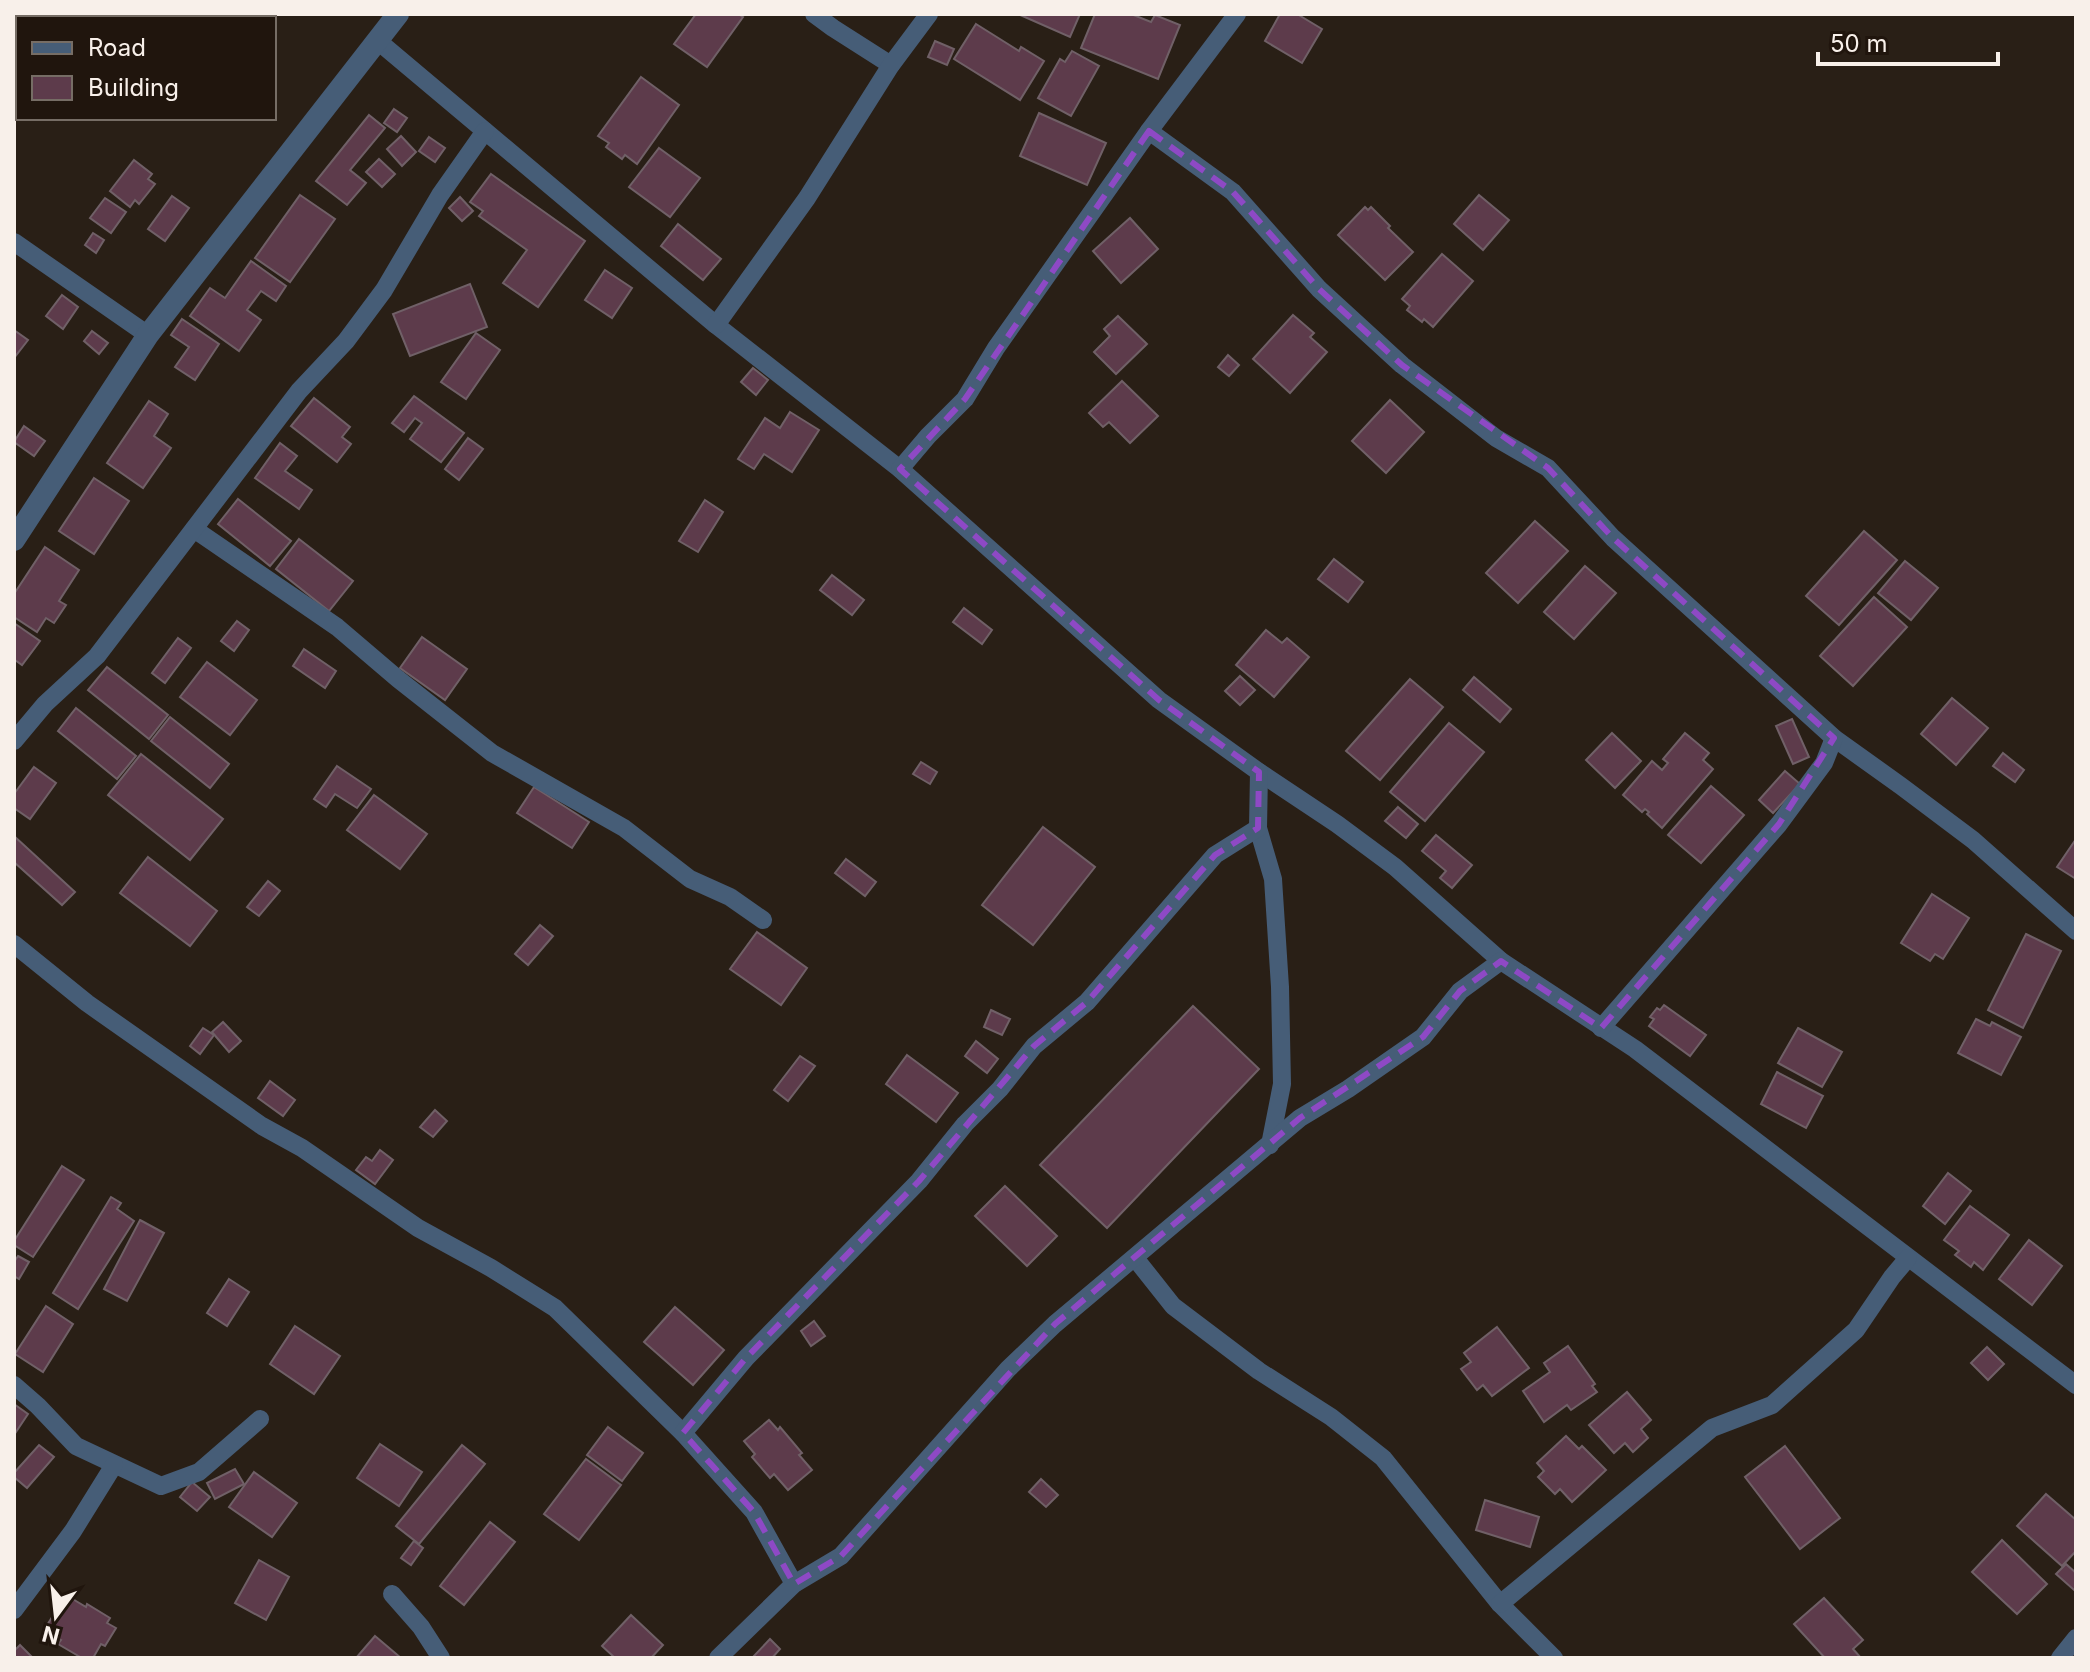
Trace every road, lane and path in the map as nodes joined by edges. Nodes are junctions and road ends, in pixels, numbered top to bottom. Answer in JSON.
{"nodes":[{"id":1,"x":398,"y":14,"type":"edge"},
{"id":2,"x":814,"y":14,"type":"edge"},
{"id":3,"x":929,"y":14,"type":"edge"},
{"id":4,"x":1237,"y":14,"type":"edge"},
{"id":5,"x":378,"y":41,"type":"junction"},
{"id":6,"x":891,"y":65,"type":"junction"},
{"id":7,"x":485,"y":131,"type":"junction"},
{"id":8,"x":1149,"y":131,"type":"junction"},
{"id":9,"x":14,"y":242,"type":"edge"},
{"id":10,"x":716,"y":325,"type":"junction"},
{"id":11,"x":148,"y":335,"type":"junction"},
{"id":12,"x":900,"y":469,"type":"junction"},
{"id":13,"x":194,"y":529,"type":"junction"},
{"id":14,"x":14,"y":540,"type":"edge"},
{"id":15,"x":1834,"y":738,"type":"junction"},
{"id":16,"x":14,"y":741,"type":"edge"},
{"id":17,"x":1259,"y":772,"type":"junction"},
{"id":18,"x":1258,"y":828,"type":"junction"},
{"id":19,"x":763,"y":920,"type":"dead end"},
{"id":20,"x":2076,"y":931,"type":"edge"},
{"id":21,"x":14,"y":944,"type":"edge"},
{"id":22,"x":1501,"y":961,"type":"junction"},
{"id":23,"x":1601,"y":1028,"type":"junction"},
{"id":24,"x":1270,"y":1145,"type":"junction"},
{"id":25,"x":1135,"y":1258,"type":"junction"},
{"id":26,"x":1908,"y":1258,"type":"junction"},
{"id":27,"x":14,"y":1385,"type":"edge"},
{"id":28,"x":2076,"y":1385,"type":"edge"},
{"id":29,"x":260,"y":1419,"type":"dead end"},
{"id":30,"x":683,"y":1433,"type":"junction"},
{"id":31,"x":114,"y":1465,"type":"junction"},
{"id":32,"x":794,"y":1584,"type":"junction"},
{"id":33,"x":392,"y":1594,"type":"dead end"},
{"id":34,"x":1500,"y":1604,"type":"junction"},
{"id":35,"x":14,"y":1610,"type":"edge"},
{"id":36,"x":2076,"y":1638,"type":"edge"},
{"id":37,"x":2064,"y":1656,"type":"edge"},
{"id":38,"x":441,"y":1658,"type":"edge"},
{"id":39,"x":719,"y":1658,"type":"edge"},
{"id":40,"x":1554,"y":1658,"type":"edge"}],
"edges":[{"from":1,"to":5,"type":"street"},
{"from":2,"to":6,"type":"street"},
{"from":3,"to":6,"type":"street"},
{"from":4,"to":8,"type":"street"},
{"from":5,"to":7,"type":"street"},
{"from":5,"to":11,"type":"street"},
{"from":6,"to":10,"type":"street"},
{"from":7,"to":10,"type":"street"},
{"from":7,"to":13,"type":"street"},
{"from":8,"to":12,"type":"street"},
{"from":8,"to":15,"type":"street"},
{"from":9,"to":11,"type":"street"},
{"from":10,"to":12,"type":"street"},
{"from":11,"to":14,"type":"street"},
{"from":12,"to":17,"type":"street"},
{"from":13,"to":16,"type":"street"},
{"from":13,"to":19,"type":"street"},
{"from":15,"to":20,"type":"street"},
{"from":15,"to":23,"type":"street"},
{"from":17,"to":18,"type":"street"},
{"from":17,"to":22,"type":"street"},
{"from":18,"to":24,"type":"street"},
{"from":18,"to":30,"type":"street"},
{"from":21,"to":30,"type":"street"},
{"from":22,"to":23,"type":"street"},
{"from":22,"to":24,"type":"street"},
{"from":23,"to":26,"type":"street"},
{"from":24,"to":25,"type":"street"},
{"from":25,"to":32,"type":"street"},
{"from":25,"to":34,"type":"street"},
{"from":26,"to":28,"type":"street"},
{"from":26,"to":34,"type":"street"},
{"from":27,"to":31,"type":"street"},
{"from":29,"to":31,"type":"street"},
{"from":30,"to":32,"type":"street"},
{"from":31,"to":35,"type":"street"},
{"from":32,"to":39,"type":"street"},
{"from":33,"to":38,"type":"street"},
{"from":34,"to":40,"type":"street"},
{"from":36,"to":37,"type":"street"}]}
